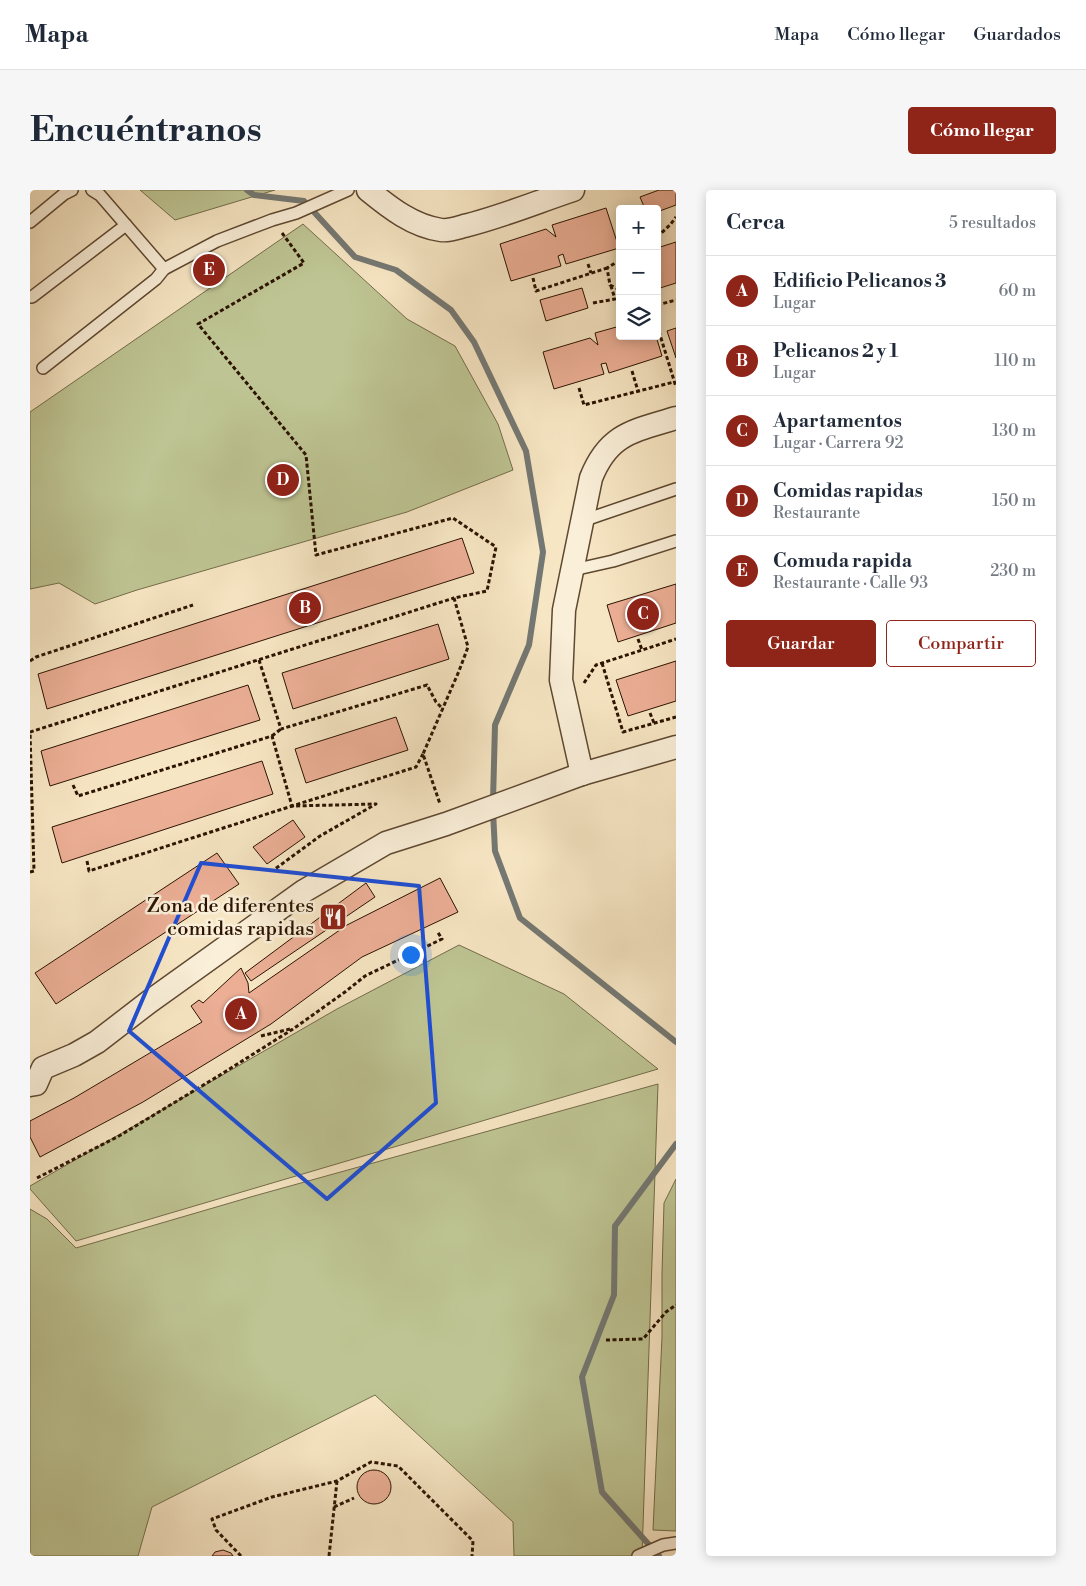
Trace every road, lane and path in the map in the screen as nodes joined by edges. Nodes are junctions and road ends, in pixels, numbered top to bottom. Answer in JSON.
{"nodes":[{"id":1,"x":72,"y":190,"type":"edge"},
{"id":2,"x":92,"y":190,"type":"edge"},
{"id":3,"x":348,"y":190,"type":"edge"},
{"id":4,"x":368,"y":190,"type":"edge"},
{"id":5,"x":573,"y":190,"type":"edge"},
{"id":6,"x":676,"y":217,"type":"edge"},
{"id":7,"x":272,"y":220,"type":"junction"},
{"id":8,"x":30,"y":222,"type":"edge"},
{"id":9,"x":676,"y":224,"type":"edge"},
{"id":10,"x":126,"y":225,"type":"junction"},
{"id":11,"x":670,"y":225,"type":"junction"},
{"id":12,"x":661,"y":233,"type":"edge"},
{"id":13,"x":616,"y":262,"type":"edge"},
{"id":14,"x":588,"y":264,"type":"dead end"},
{"id":15,"x":607,"y":268,"type":"junction"},
{"id":16,"x":164,"y":269,"type":"junction"},
{"id":17,"x":591,"y":273,"type":"junction"},
{"id":18,"x":532,"y":278,"type":"dead end"},
{"id":19,"x":610,"y":285,"type":"junction"},
{"id":20,"x":616,"y":288,"type":"edge"},
{"id":21,"x":32,"y":297,"type":"dead end"},
{"id":22,"x":676,"y":300,"type":"edge"},
{"id":23,"x":593,"y":303,"type":"dead end"},
{"id":24,"x":661,"y":304,"type":"edge"},
{"id":25,"x":661,"y":338,"type":"edge"},
{"id":26,"x":43,"y":368,"type":"dead end"},
{"id":27,"x":632,"y":371,"type":"dead end"},
{"id":28,"x":674,"y":382,"type":"junction"},
{"id":29,"x":676,"y":387,"type":"edge"},
{"id":30,"x":578,"y":388,"type":"dead end"},
{"id":31,"x":638,"y":391,"type":"junction"},
{"id":32,"x":676,"y":418,"type":"edge"},
{"id":33,"x":676,"y":489,"type":"edge"},
{"id":34,"x":582,"y":520,"type":"junction"},
{"id":35,"x":676,"y":540,"type":"edge"},
{"id":36,"x":572,"y":570,"type":"junction"},
{"id":37,"x":454,"y":598,"type":"junction"},
{"id":38,"x":193,"y":605,"type":"dead end"},
{"id":39,"x":638,"y":638,"type":"dead end"},
{"id":40,"x":676,"y":639,"type":"edge"},
{"id":41,"x":642,"y":650,"type":"junction"},
{"id":42,"x":30,"y":660,"type":"edge"},
{"id":43,"x":259,"y":660,"type":"junction"},
{"id":44,"x":602,"y":663,"type":"junction"},
{"id":45,"x":443,"y":708,"type":"junction"},
{"id":46,"x":568,"y":709,"type":"junction"},
{"id":47,"x":650,"y":713,"type":"dead end"},
{"id":48,"x":676,"y":717,"type":"edge"},
{"id":49,"x":654,"y":723,"type":"junction"},
{"id":50,"x":281,"y":729,"type":"junction"},
{"id":51,"x":30,"y":731,"type":"edge"},
{"id":52,"x":272,"y":736,"type":"junction"},
{"id":53,"x":676,"y":747,"type":"edge"},
{"id":54,"x":423,"y":754,"type":"junction"},
{"id":55,"x":582,"y":774,"type":"junction"},
{"id":56,"x":73,"y":785,"type":"dead end"},
{"id":57,"x":292,"y":806,"type":"junction"},
{"id":58,"x":446,"y":824,"type":"junction"},
{"id":59,"x":87,"y":861,"type":"dead end"},
{"id":60,"x":275,"y":869,"type":"dead end"},
{"id":61,"x":30,"y":872,"type":"edge"},
{"id":62,"x":437,"y":930,"type":"dead end"},
{"id":63,"x":293,"y":1029,"type":"junction"},
{"id":64,"x":261,"y":1036,"type":"dead end"},
{"id":65,"x":30,"y":1085,"type":"edge"},
{"id":66,"x":37,"y":1178,"type":"dead end"},
{"id":67,"x":676,"y":1305,"type":"edge"},
{"id":68,"x":606,"y":1340,"type":"dead end"},
{"id":69,"x":337,"y":1481,"type":"junction"},
{"id":70,"x":354,"y":1498,"type":"dead end"},
{"id":71,"x":334,"y":1507,"type":"junction"},
{"id":72,"x":676,"y":1543,"type":"edge"},
{"id":73,"x":240,"y":1556,"type":"edge"},
{"id":74,"x":329,"y":1556,"type":"edge"},
{"id":75,"x":472,"y":1556,"type":"edge"},
{"id":76,"x":639,"y":1556,"type":"edge"}],
"edges":[{"from":1,"to":8,"type":"lane"},
{"from":2,"to":10,"type":"lane"},
{"from":3,"to":7,"type":"lane"},
{"from":4,"to":5,"type":"street"},
{"from":6,"to":11,"type":"path"},
{"from":7,"to":16,"type":"lane"},
{"from":7,"to":37,"type":"path"},
{"from":9,"to":11,"type":"path"},
{"from":10,"to":16,"type":"lane"},
{"from":10,"to":21,"type":"lane"},
{"from":11,"to":12,"type":"path"},
{"from":13,"to":15,"type":"path"},
{"from":14,"to":17,"type":"path"},
{"from":15,"to":17,"type":"path"},
{"from":15,"to":19,"type":"path"},
{"from":16,"to":26,"type":"lane"},
{"from":17,"to":18,"type":"path"},
{"from":19,"to":20,"type":"path"},
{"from":19,"to":23,"type":"path"},
{"from":22,"to":24,"type":"path"},
{"from":25,"to":28,"type":"path"},
{"from":27,"to":31,"type":"path"},
{"from":28,"to":29,"type":"path"},
{"from":28,"to":31,"type":"path"},
{"from":30,"to":31,"type":"path"},
{"from":32,"to":34,"type":"street"},
{"from":33,"to":34,"type":"lane"},
{"from":34,"to":36,"type":"street"},
{"from":35,"to":36,"type":"lane"},
{"from":36,"to":46,"type":"street"},
{"from":37,"to":43,"type":"path"},
{"from":37,"to":45,"type":"path"},
{"from":38,"to":42,"type":"path"},
{"from":39,"to":41,"type":"path"},
{"from":40,"to":41,"type":"path"},
{"from":41,"to":44,"type":"path"},
{"from":43,"to":50,"type":"path"},
{"from":43,"to":51,"type":"path"},
{"from":44,"to":46,"type":"path"},
{"from":44,"to":49,"type":"path"},
{"from":45,"to":50,"type":"path"},
{"from":45,"to":54,"type":"path"},
{"from":46,"to":55,"type":"street"},
{"from":47,"to":49,"type":"path"},
{"from":48,"to":49,"type":"path"},
{"from":50,"to":52,"type":"path"},
{"from":51,"to":61,"type":"path"},
{"from":52,"to":56,"type":"path"},
{"from":52,"to":57,"type":"path"},
{"from":53,"to":55,"type":"street"},
{"from":54,"to":57,"type":"path"},
{"from":54,"to":58,"type":"path"},
{"from":55,"to":58,"type":"street"},
{"from":57,"to":59,"type":"path"},
{"from":57,"to":60,"type":"path"},
{"from":58,"to":65,"type":"street"},
{"from":62,"to":63,"type":"path"},
{"from":63,"to":64,"type":"path"},
{"from":63,"to":66,"type":"path"},
{"from":67,"to":68,"type":"path"},
{"from":69,"to":71,"type":"path"},
{"from":69,"to":73,"type":"path"},
{"from":69,"to":75,"type":"path"},
{"from":70,"to":71,"type":"path"},
{"from":71,"to":74,"type":"path"},
{"from":72,"to":76,"type":"lane"}]}
